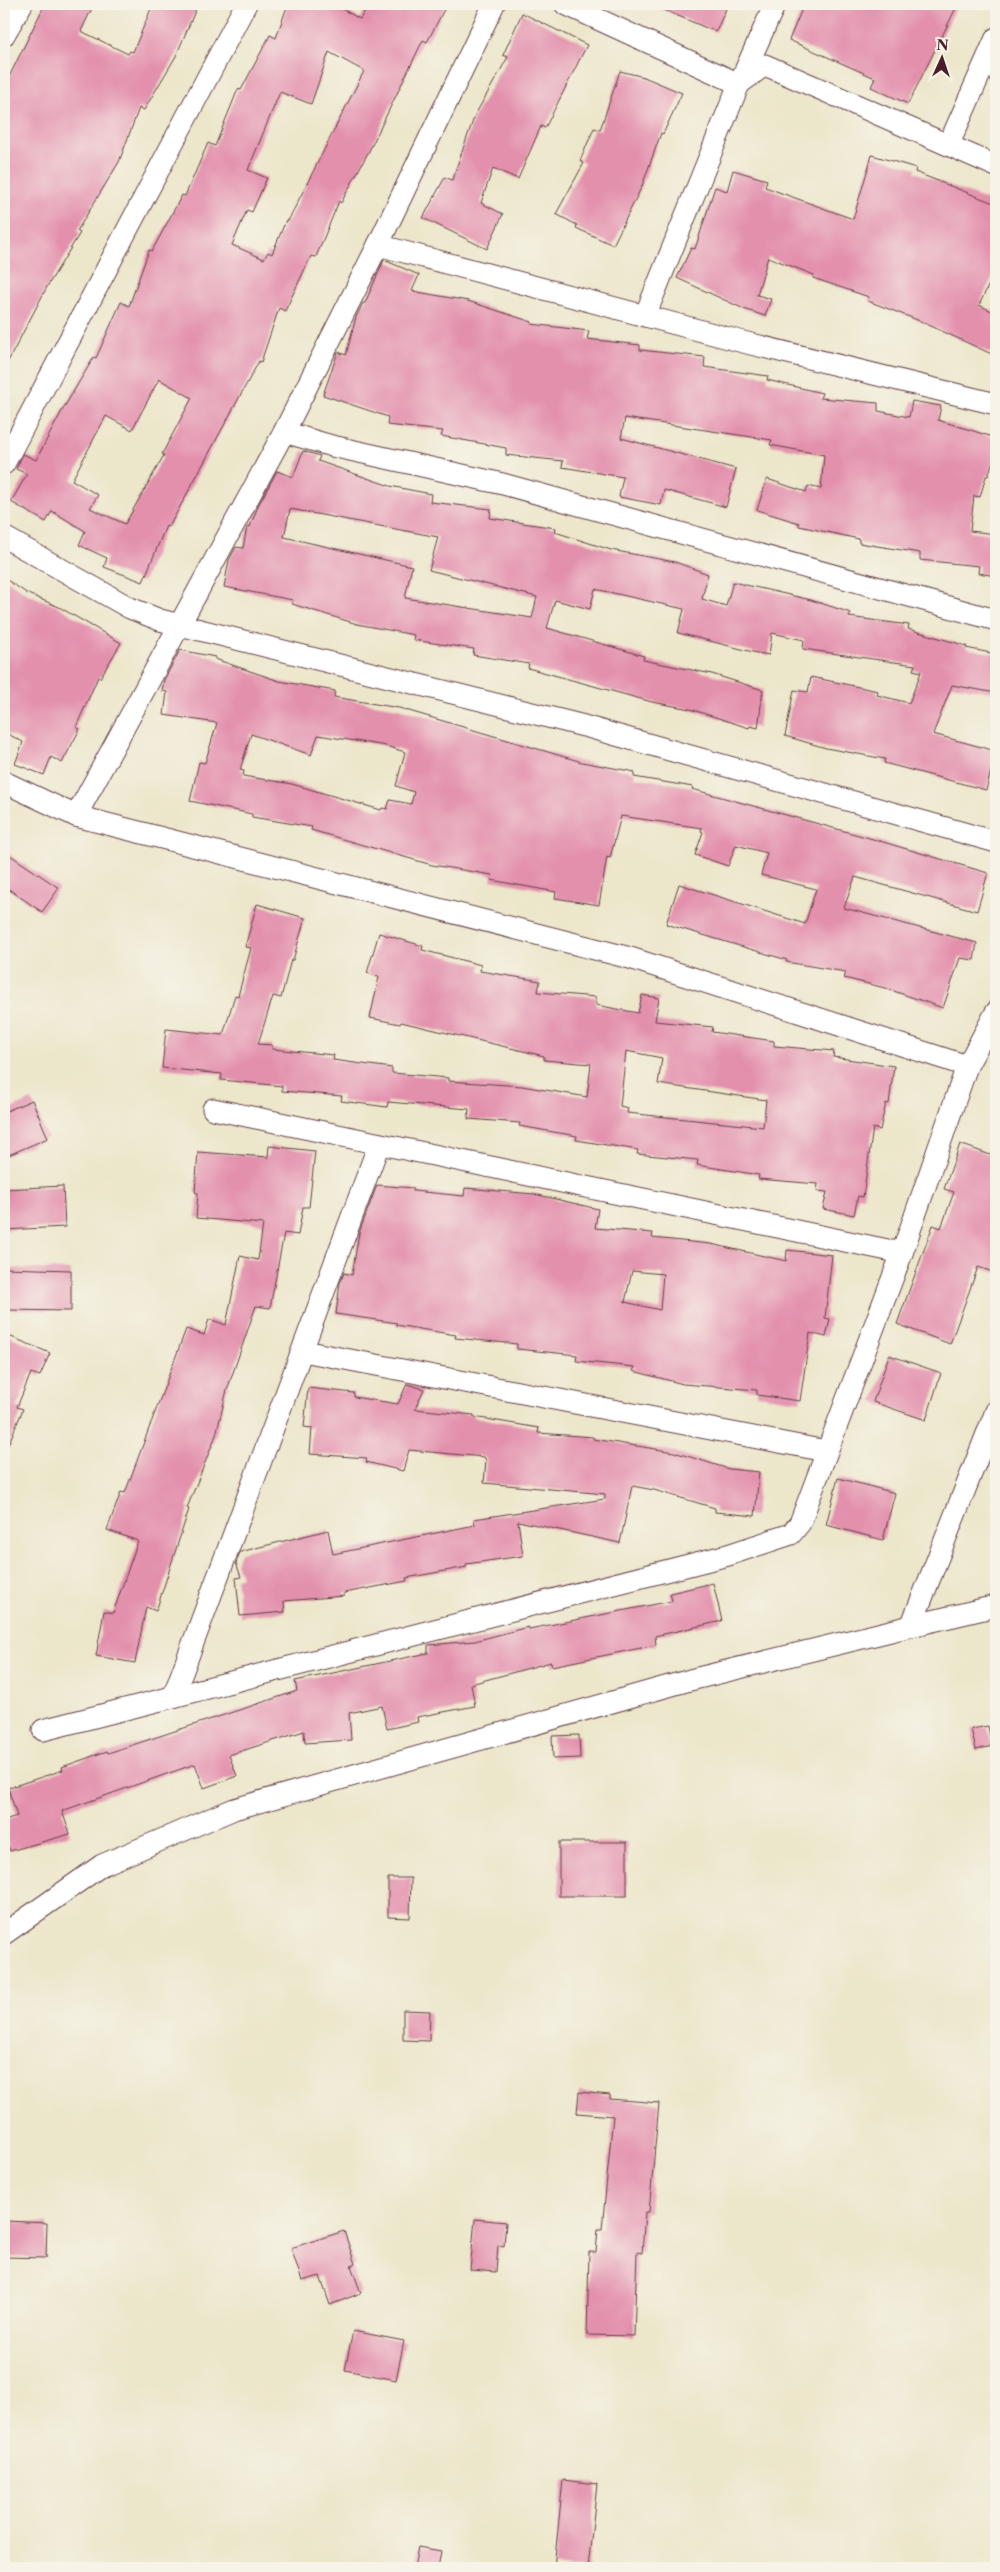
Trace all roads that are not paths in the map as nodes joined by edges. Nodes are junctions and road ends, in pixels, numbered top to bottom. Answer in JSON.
{"nodes":[{"id":1,"x":22,"y":4,"type":"edge"},
{"id":2,"x":246,"y":4,"type":"edge"},
{"id":3,"x":494,"y":4,"type":"edge"},
{"id":4,"x":566,"y":4,"type":"edge"},
{"id":5,"x":775,"y":4,"type":"edge"},
{"id":6,"x":4,"y":35,"type":"edge"},
{"id":7,"x":996,"y":38,"type":"edge"},
{"id":8,"x":739,"y":84,"type":"junction"},
{"id":9,"x":949,"y":144,"type":"junction"},
{"id":10,"x":996,"y":166,"type":"edge"},
{"id":11,"x":378,"y":246,"type":"junction"},
{"id":12,"x":645,"y":316,"type":"junction"},
{"id":13,"x":996,"y":404,"type":"edge"},
{"id":14,"x":284,"y":432,"type":"junction"},
{"id":15,"x":4,"y":464,"type":"edge"},
{"id":16,"x":4,"y":537,"type":"edge"},
{"id":17,"x":996,"y":620,"type":"edge"},
{"id":18,"x":179,"y":624,"type":"junction"},
{"id":19,"x":4,"y":782,"type":"edge"},
{"id":20,"x":76,"y":816,"type":"junction"},
{"id":21,"x":996,"y":842,"type":"edge"},
{"id":22,"x":996,"y":1012,"type":"edge"},
{"id":23,"x":967,"y":1066,"type":"junction"},
{"id":24,"x":213,"y":1109,"type":"dead end"},
{"id":25,"x":379,"y":1144,"type":"junction"},
{"id":26,"x":902,"y":1254,"type":"junction"},
{"id":27,"x":304,"y":1351,"type":"junction"},
{"id":28,"x":996,"y":1411,"type":"edge"},
{"id":29,"x":826,"y":1452,"type":"junction"},
{"id":30,"x":996,"y":1606,"type":"edge"},
{"id":31,"x":911,"y":1626,"type":"junction"},
{"id":32,"x":173,"y":1697,"type":"junction"},
{"id":33,"x":43,"y":1730,"type":"dead end"},
{"id":34,"x":4,"y":1934,"type":"edge"}],
"edges":[{"from":1,"to":6,"type":"street"},
{"from":2,"to":15,"type":"street"},
{"from":3,"to":11,"type":"street"},
{"from":4,"to":8,"type":"street"},
{"from":5,"to":8,"type":"street"},
{"from":7,"to":9,"type":"street"},
{"from":8,"to":9,"type":"street"},
{"from":8,"to":12,"type":"street"},
{"from":9,"to":10,"type":"street"},
{"from":11,"to":12,"type":"street"},
{"from":11,"to":14,"type":"street"},
{"from":12,"to":13,"type":"street"},
{"from":14,"to":17,"type":"street"},
{"from":14,"to":18,"type":"street"},
{"from":16,"to":18,"type":"street"},
{"from":18,"to":20,"type":"street"},
{"from":18,"to":21,"type":"street"},
{"from":19,"to":20,"type":"street"},
{"from":20,"to":23,"type":"street"},
{"from":22,"to":23,"type":"street"},
{"from":23,"to":26,"type":"street"},
{"from":24,"to":25,"type":"street"},
{"from":25,"to":26,"type":"street"},
{"from":25,"to":27,"type":"street"},
{"from":26,"to":29,"type":"street"},
{"from":27,"to":29,"type":"street"},
{"from":27,"to":32,"type":"street"},
{"from":28,"to":31,"type":"street"},
{"from":29,"to":32,"type":"street"},
{"from":30,"to":31,"type":"street"},
{"from":31,"to":34,"type":"street"},
{"from":32,"to":33,"type":"street"}]}
